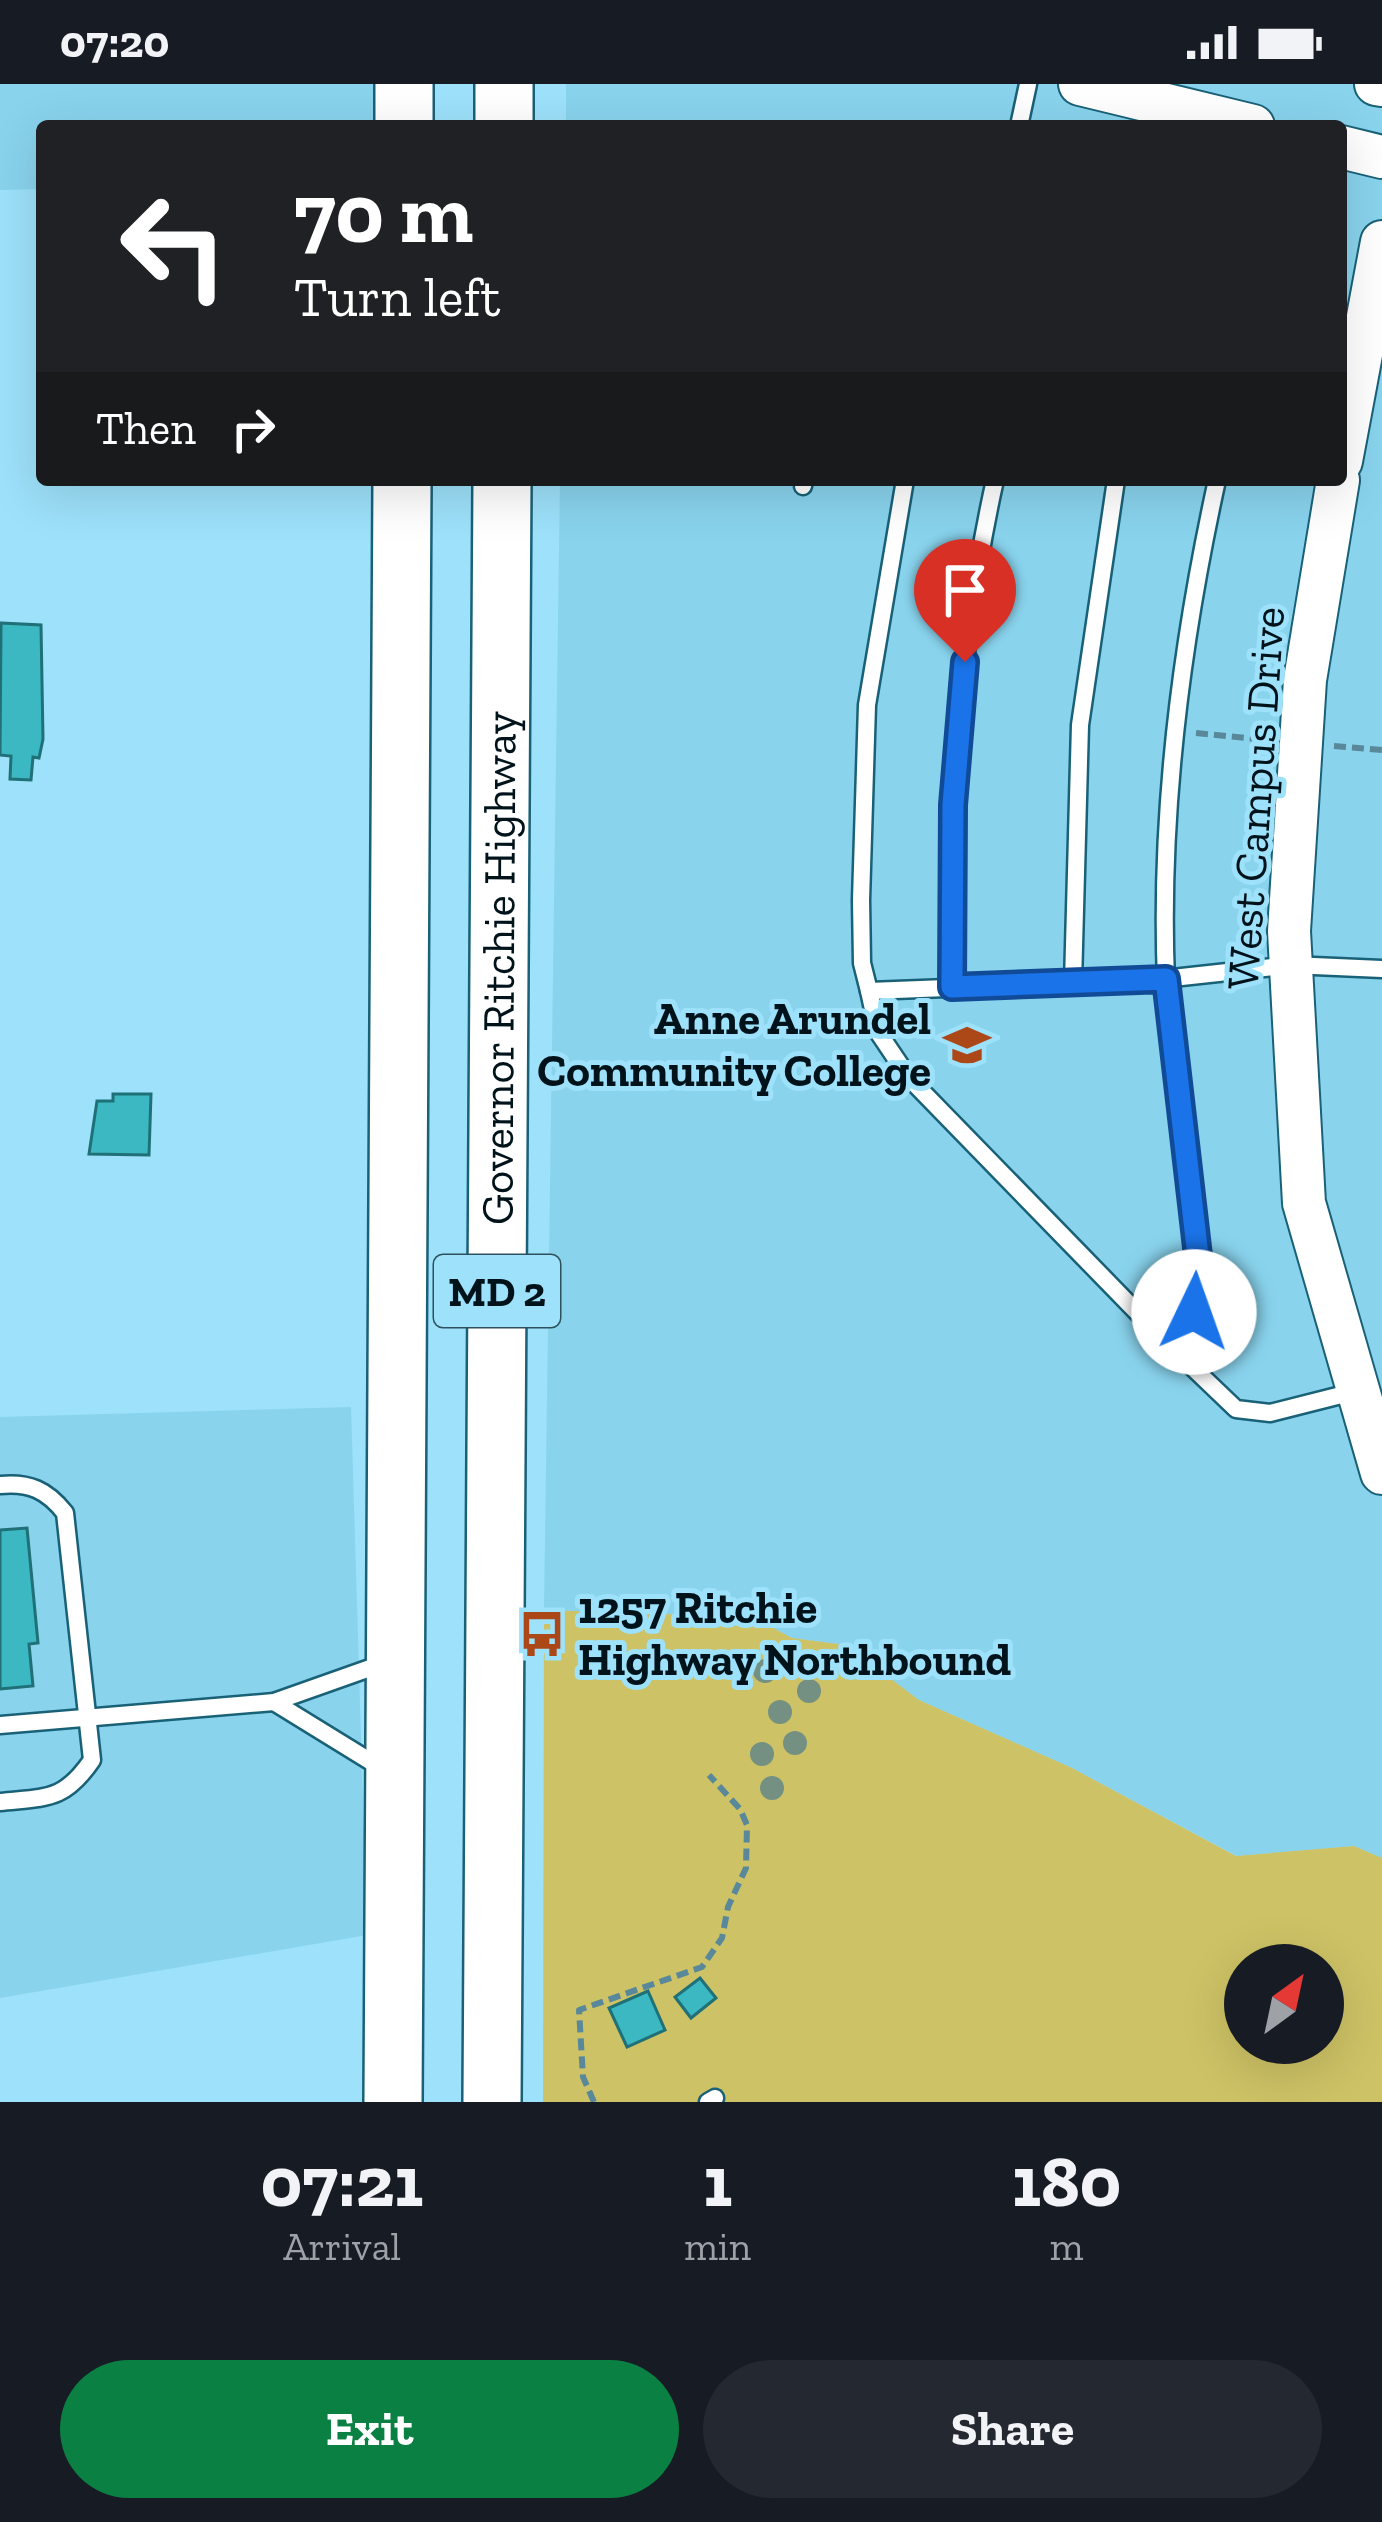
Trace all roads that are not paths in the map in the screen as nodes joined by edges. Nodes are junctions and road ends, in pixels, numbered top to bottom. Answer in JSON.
{"nodes":[{"id":1,"x":404,"y":84,"type":"edge"},
{"id":2,"x":504,"y":84,"type":"edge"},
{"id":3,"x":1028,"y":84,"type":"edge"},
{"id":4,"x":1080,"y":84,"type":"edge"},
{"id":5,"x":404,"y":120,"type":"edge"},
{"id":6,"x":504,"y":120,"type":"edge"},
{"id":7,"x":1020,"y":120,"type":"edge"},
{"id":8,"x":1228,"y":120,"type":"edge"},
{"id":9,"x":1347,"y":148,"type":"edge"},
{"id":10,"x":1382,"y":157,"type":"edge"},
{"id":11,"x":1382,"y":242,"type":"edge"},
{"id":12,"x":1347,"y":429,"type":"edge"},
{"id":13,"x":402,"y":486,"type":"edge"},
{"id":14,"x":502,"y":486,"type":"edge"},
{"id":15,"x":903,"y":486,"type":"edge"},
{"id":16,"x":994,"y":486,"type":"edge"},
{"id":17,"x":1115,"y":486,"type":"edge"},
{"id":18,"x":1216,"y":486,"type":"edge"},
{"id":19,"x":1337,"y":486,"type":"edge"},
{"id":20,"x":1291,"y":965,"type":"junction"},
{"id":21,"x":1382,"y":969,"type":"edge"},
{"id":22,"x":1166,"y":979,"type":"junction"},
{"id":23,"x":1073,"y":983,"type":"junction"},
{"id":24,"x":952,"y":987,"type":"junction"},
{"id":25,"x":869,"y":991,"type":"junction"},
{"id":26,"x":1165,"y":1341,"type":"junction"},
{"id":27,"x":1358,"y":1390,"type":"junction"},
{"id":28,"x":1382,"y":1473,"type":"edge"},
{"id":29,"x":0,"y":1485,"type":"edge"},
{"id":30,"x":396,"y":1660,"type":"junction"},
{"id":31,"x":274,"y":1702,"type":"junction"},
{"id":32,"x":91,"y":1716,"type":"junction"},
{"id":33,"x":0,"y":1725,"type":"edge"},
{"id":34,"x":395,"y":1776,"type":"junction"},
{"id":35,"x":0,"y":1802,"type":"edge"},
{"id":36,"x":393,"y":2102,"type":"edge"},
{"id":37,"x":492,"y":2102,"type":"edge"}],
"edges":[{"from":1,"to":5,"type":"highway"},
{"from":2,"to":6,"type":"highway"},
{"from":3,"to":7,"type":"lane"},
{"from":4,"to":8,"type":"street"},
{"from":9,"to":10,"type":"street"},
{"from":11,"to":12,"type":"street"},
{"from":13,"to":30,"type":"highway","number":"MD 2"},
{"from":14,"to":37,"type":"highway","name":"Governor Ritchie Highway","number":"MD 2"},
{"from":15,"to":25,"type":"lane"},
{"from":16,"to":24,"type":"lane"},
{"from":17,"to":23,"type":"lane"},
{"from":18,"to":22,"type":"lane"},
{"from":19,"to":20,"type":"street","name":"West Campus Drive"},
{"from":20,"to":21,"type":"lane"},
{"from":20,"to":22,"type":"lane"},
{"from":20,"to":27,"type":"street","name":"West Campus Drive"},
{"from":22,"to":23,"type":"lane"},
{"from":22,"to":26,"type":"lane"},
{"from":23,"to":24,"type":"lane"},
{"from":24,"to":25,"type":"lane"},
{"from":25,"to":26,"type":"lane"},
{"from":26,"to":27,"type":"lane"},
{"from":27,"to":28,"type":"street","name":"West Campus Drive"},
{"from":29,"to":32,"type":"lane"},
{"from":30,"to":31,"type":"lane"},
{"from":30,"to":34,"type":"highway","number":"MD 2"},
{"from":31,"to":32,"type":"lane"},
{"from":31,"to":34,"type":"lane"},
{"from":32,"to":33,"type":"lane"},
{"from":32,"to":35,"type":"lane"},
{"from":34,"to":36,"type":"highway","number":"MD 2"}]}
